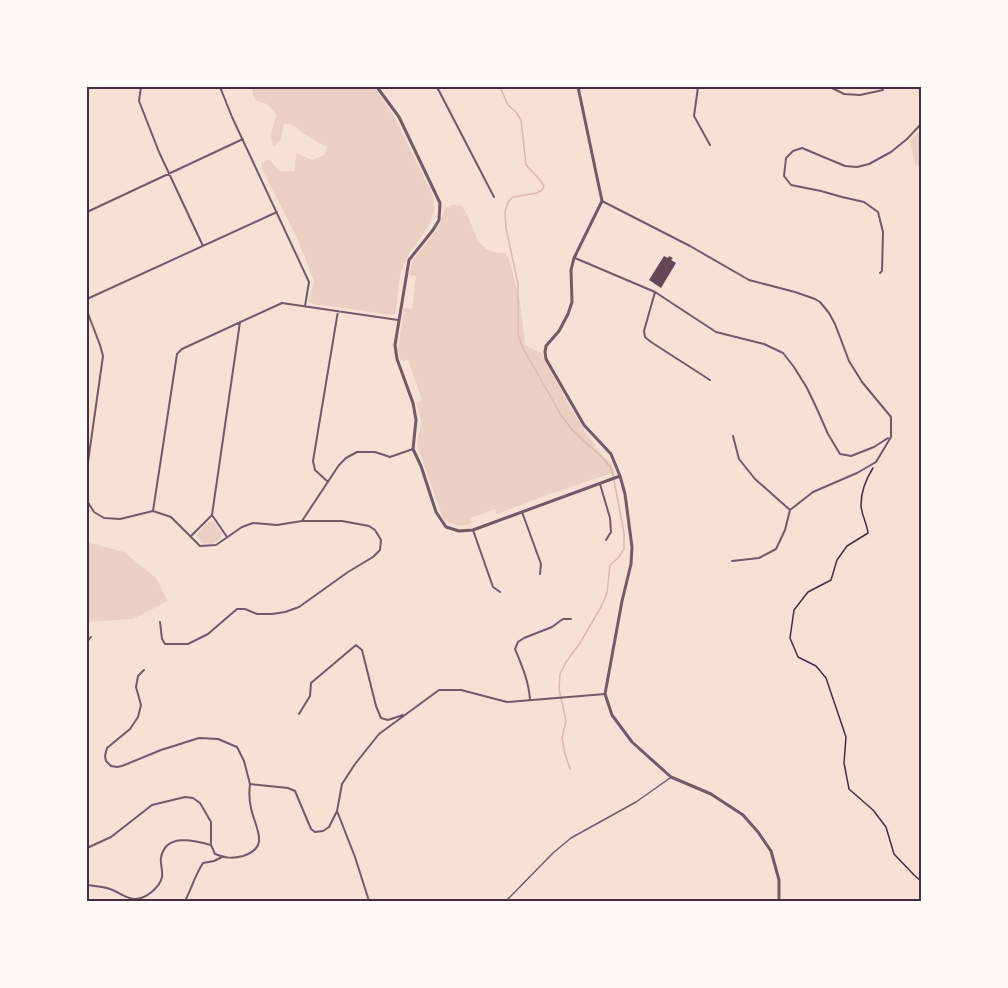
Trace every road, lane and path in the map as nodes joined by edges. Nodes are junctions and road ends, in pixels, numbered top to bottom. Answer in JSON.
{"nodes":[{"id":1,"x":141,"y":87,"type":"edge"},
{"id":2,"x":220,"y":87,"type":"edge"},
{"id":3,"x":377,"y":87,"type":"edge"},
{"id":4,"x":438,"y":87,"type":"edge"},
{"id":5,"x":578,"y":87,"type":"edge"},
{"id":6,"x":698,"y":87,"type":"edge"},
{"id":7,"x":830,"y":87,"type":"edge"},
{"id":8,"x":883,"y":90,"type":"dead end"},
{"id":9,"x":921,"y":124,"type":"edge"},
{"id":10,"x":243,"y":139,"type":"junction"},
{"id":11,"x":710,"y":145,"type":"dead end"},
{"id":12,"x":169,"y":174,"type":"junction"},
{"id":13,"x":494,"y":197,"type":"dead end"},
{"id":14,"x":602,"y":201,"type":"junction"},
{"id":15,"x":87,"y":212,"type":"edge"},
{"id":16,"x":277,"y":212,"type":"junction"},
{"id":17,"x":203,"y":246,"type":"junction"},
{"id":18,"x":574,"y":258,"type":"junction"},
{"id":19,"x":880,"y":273,"type":"dead end"},
{"id":20,"x":655,"y":292,"type":"junction"},
{"id":21,"x":87,"y":299,"type":"edge"},
{"id":22,"x":305,"y":306,"type":"junction"},
{"id":23,"x":87,"y":311,"type":"edge"},
{"id":24,"x":338,"y":311,"type":"junction"},
{"id":25,"x":398,"y":320,"type":"junction"},
{"id":26,"x":240,"y":322,"type":"junction"},
{"id":27,"x":710,"y":380,"type":"dead end"},
{"id":28,"x":734,"y":436,"type":"dead end"},
{"id":29,"x":891,"y":437,"type":"junction"},
{"id":30,"x":413,"y":448,"type":"junction"},
{"id":31,"x":876,"y":462,"type":"junction"},
{"id":32,"x":87,"y":469,"type":"edge"},
{"id":33,"x":618,"y":477,"type":"junction"},
{"id":34,"x":328,"y":482,"type":"junction"},
{"id":35,"x":600,"y":484,"type":"junction"},
{"id":36,"x":87,"y":501,"type":"edge"},
{"id":37,"x":790,"y":510,"type":"junction"},
{"id":38,"x":153,"y":511,"type":"junction"},
{"id":39,"x":522,"y":512,"type":"junction"},
{"id":40,"x":212,"y":515,"type":"junction"},
{"id":41,"x":302,"y":522,"type":"junction"},
{"id":42,"x":473,"y":530,"type":"junction"},
{"id":43,"x":190,"y":537,"type":"junction"},
{"id":44,"x":227,"y":537,"type":"junction"},
{"id":45,"x":606,"y":540,"type":"dead end"},
{"id":46,"x":732,"y":561,"type":"dead end"},
{"id":47,"x":540,"y":574,"type":"dead end"},
{"id":48,"x":500,"y":592,"type":"dead end"},
{"id":49,"x":571,"y":619,"type":"dead end"},
{"id":50,"x":160,"y":622,"type":"dead end"},
{"id":51,"x":91,"y":637,"type":"dead end"},
{"id":52,"x":87,"y":642,"type":"edge"},
{"id":53,"x":144,"y":670,"type":"dead end"},
{"id":54,"x":605,"y":694,"type":"junction"},
{"id":55,"x":530,"y":701,"type":"junction"},
{"id":56,"x":299,"y":714,"type":"dead end"},
{"id":57,"x":406,"y":715,"type":"junction"},
{"id":58,"x":670,"y":777,"type":"junction"},
{"id":59,"x":250,"y":784,"type":"junction"},
{"id":60,"x":337,"y":811,"type":"junction"},
{"id":61,"x":211,"y":845,"type":"junction"},
{"id":62,"x":87,"y":848,"type":"edge"},
{"id":63,"x":222,"y":857,"type":"junction"},
{"id":64,"x":921,"y":881,"type":"edge"},
{"id":65,"x":87,"y":885,"type":"edge"},
{"id":66,"x":128,"y":898,"type":"junction"},
{"id":67,"x":125,"y":901,"type":"edge"},
{"id":68,"x":185,"y":901,"type":"edge"},
{"id":69,"x":369,"y":901,"type":"edge"},
{"id":70,"x":506,"y":901,"type":"edge"},
{"id":71,"x":778,"y":901,"type":"edge"}],
"edges":[{"from":1,"to":12,"type":"street"},
{"from":2,"to":10,"type":"street"},
{"from":3,"to":25,"type":"street"},
{"from":4,"to":13,"type":"street"},
{"from":5,"to":14,"type":"street"},
{"from":6,"to":11,"type":"street"},
{"from":7,"to":8,"type":"street"},
{"from":9,"to":19,"type":"street"},
{"from":10,"to":12,"type":"street"},
{"from":10,"to":16,"type":"street"},
{"from":12,"to":15,"type":"street"},
{"from":12,"to":17,"type":"street"},
{"from":14,"to":18,"type":"street"},
{"from":14,"to":29,"type":"street"},
{"from":16,"to":17,"type":"street"},
{"from":16,"to":22,"type":"street"},
{"from":17,"to":21,"type":"street"},
{"from":18,"to":20,"type":"street"},
{"from":18,"to":33,"type":"street"},
{"from":20,"to":27,"type":"street"},
{"from":20,"to":29,"type":"street"},
{"from":22,"to":24,"type":"street"},
{"from":22,"to":26,"type":"street"},
{"from":23,"to":32,"type":"street"},
{"from":24,"to":25,"type":"street"},
{"from":24,"to":34,"type":"street"},
{"from":25,"to":30,"type":"street"},
{"from":26,"to":38,"type":"street"},
{"from":26,"to":40,"type":"street"},
{"from":28,"to":37,"type":"street"},
{"from":29,"to":31,"type":"street"},
{"from":30,"to":34,"type":"street"},
{"from":30,"to":42,"type":"street"},
{"from":31,"to":37,"type":"street"},
{"from":31,"to":64,"type":"path"},
{"from":33,"to":35,"type":"street"},
{"from":33,"to":54,"type":"street"},
{"from":34,"to":41,"type":"street"},
{"from":35,"to":39,"type":"street"},
{"from":35,"to":45,"type":"street"},
{"from":36,"to":38,"type":"street"},
{"from":37,"to":46,"type":"street"},
{"from":38,"to":43,"type":"street"},
{"from":39,"to":42,"type":"street"},
{"from":39,"to":47,"type":"street"},
{"from":40,"to":43,"type":"street"},
{"from":40,"to":44,"type":"street"},
{"from":41,"to":44,"type":"street"},
{"from":41,"to":50,"type":"street"},
{"from":42,"to":48,"type":"street"},
{"from":43,"to":44,"type":"street"},
{"from":49,"to":55,"type":"street"},
{"from":51,"to":52,"type":"street"},
{"from":53,"to":59,"type":"street"},
{"from":54,"to":55,"type":"street"},
{"from":54,"to":58,"type":"street"},
{"from":55,"to":57,"type":"street"},
{"from":56,"to":57,"type":"street"},
{"from":57,"to":60,"type":"street"},
{"from":58,"to":70,"type":"lane"},
{"from":58,"to":71,"type":"street"},
{"from":59,"to":60,"type":"street"},
{"from":59,"to":63,"type":"street"},
{"from":60,"to":69,"type":"street"},
{"from":61,"to":62,"type":"street"},
{"from":61,"to":63,"type":"street"},
{"from":61,"to":66,"type":"street"},
{"from":63,"to":68,"type":"street"},
{"from":65,"to":66,"type":"street"},
{"from":66,"to":67,"type":"street"}]}
